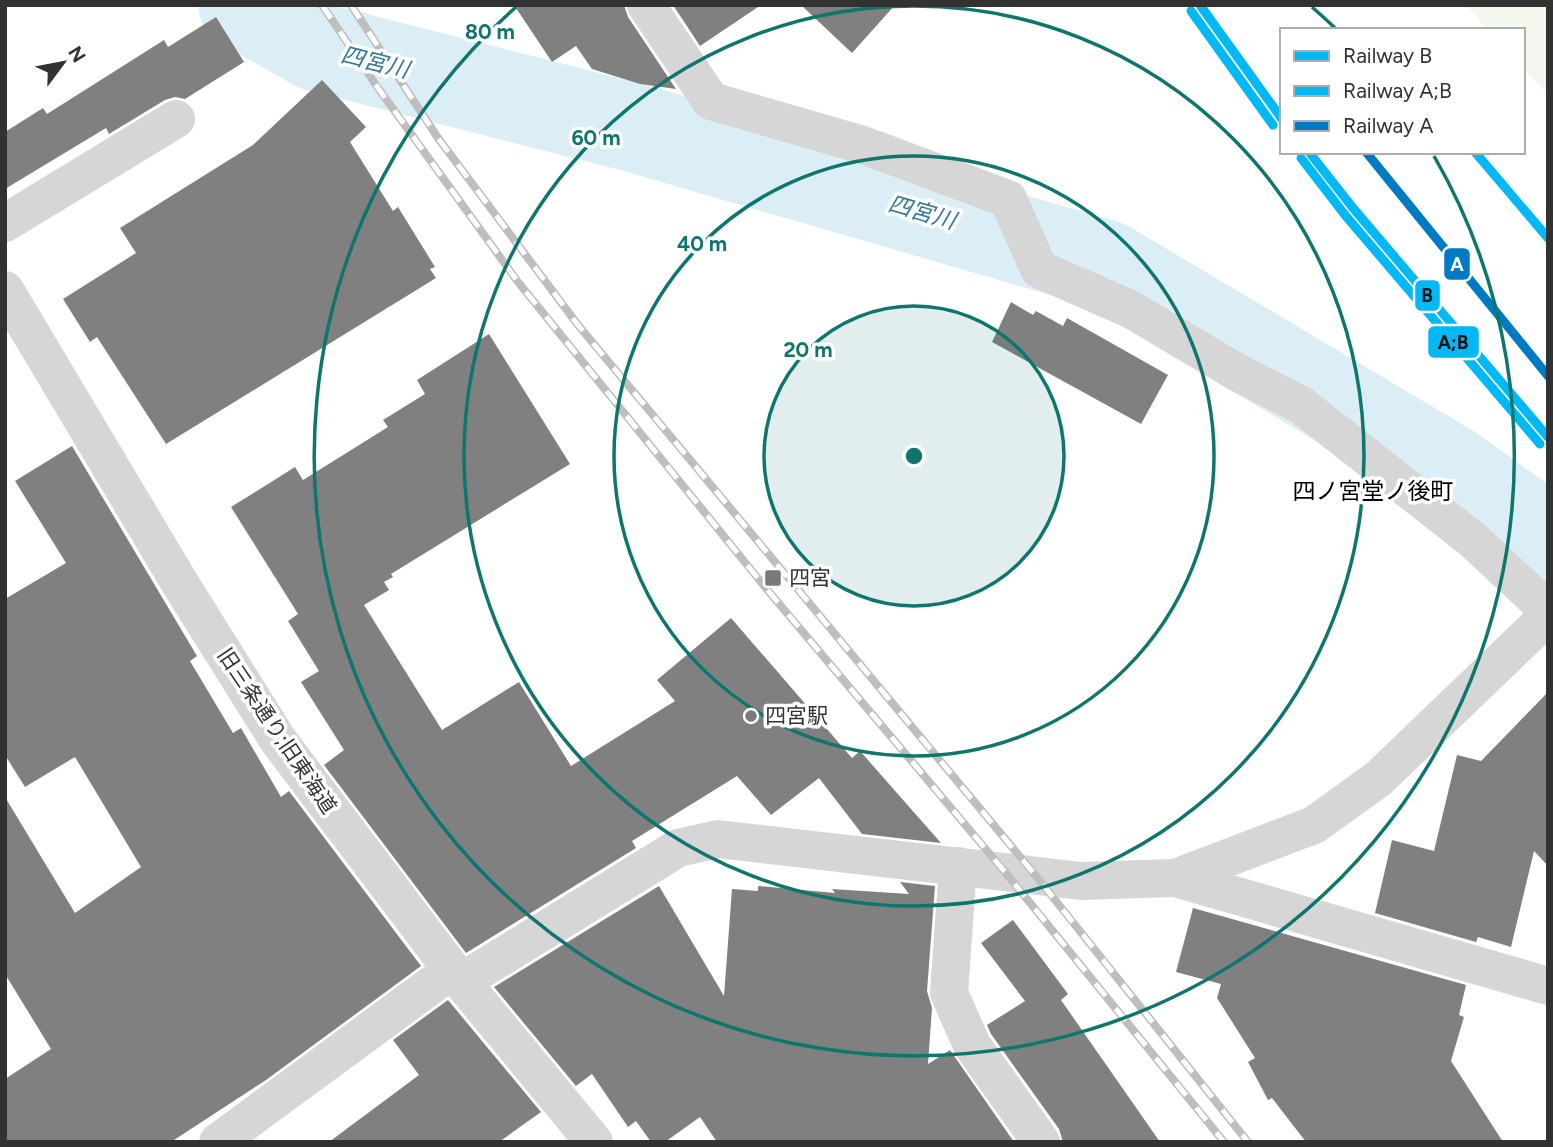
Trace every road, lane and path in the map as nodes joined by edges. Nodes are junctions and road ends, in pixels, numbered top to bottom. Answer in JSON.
{"nodes":[{"id":1,"x":646,"y":5,"type":"edge"},
{"id":2,"x":176,"y":119,"type":"dead end"},
{"id":3,"x":5,"y":222,"type":"edge"},
{"id":4,"x":5,"y":290,"type":"edge"},
{"id":5,"x":1548,"y":610,"type":"edge"},
{"id":6,"x":1548,"y":616,"type":"edge"},
{"id":7,"x":958,"y":866,"type":"junction"},
{"id":8,"x":1175,"y":878,"type":"junction"},
{"id":9,"x":456,"y":976,"type":"junction"},
{"id":10,"x":1548,"y":986,"type":"edge"},
{"id":11,"x":218,"y":1142,"type":"edge"},
{"id":12,"x":594,"y":1142,"type":"edge"},
{"id":13,"x":1041,"y":1142,"type":"edge"}],
"edges":[{"from":1,"to":5,"type":"street"},
{"from":2,"to":3,"type":"street"},
{"from":4,"to":9,"type":"street","name":"旧三条通り;旧東海道"},
{"from":6,"to":8,"type":"street"},
{"from":7,"to":8,"type":"street"},
{"from":7,"to":9,"type":"street"},
{"from":7,"to":13,"type":"street"},
{"from":8,"to":10,"type":"street"},
{"from":9,"to":11,"type":"street"},
{"from":9,"to":12,"type":"street","name":"旧三条通り;旧東海道"}]}
